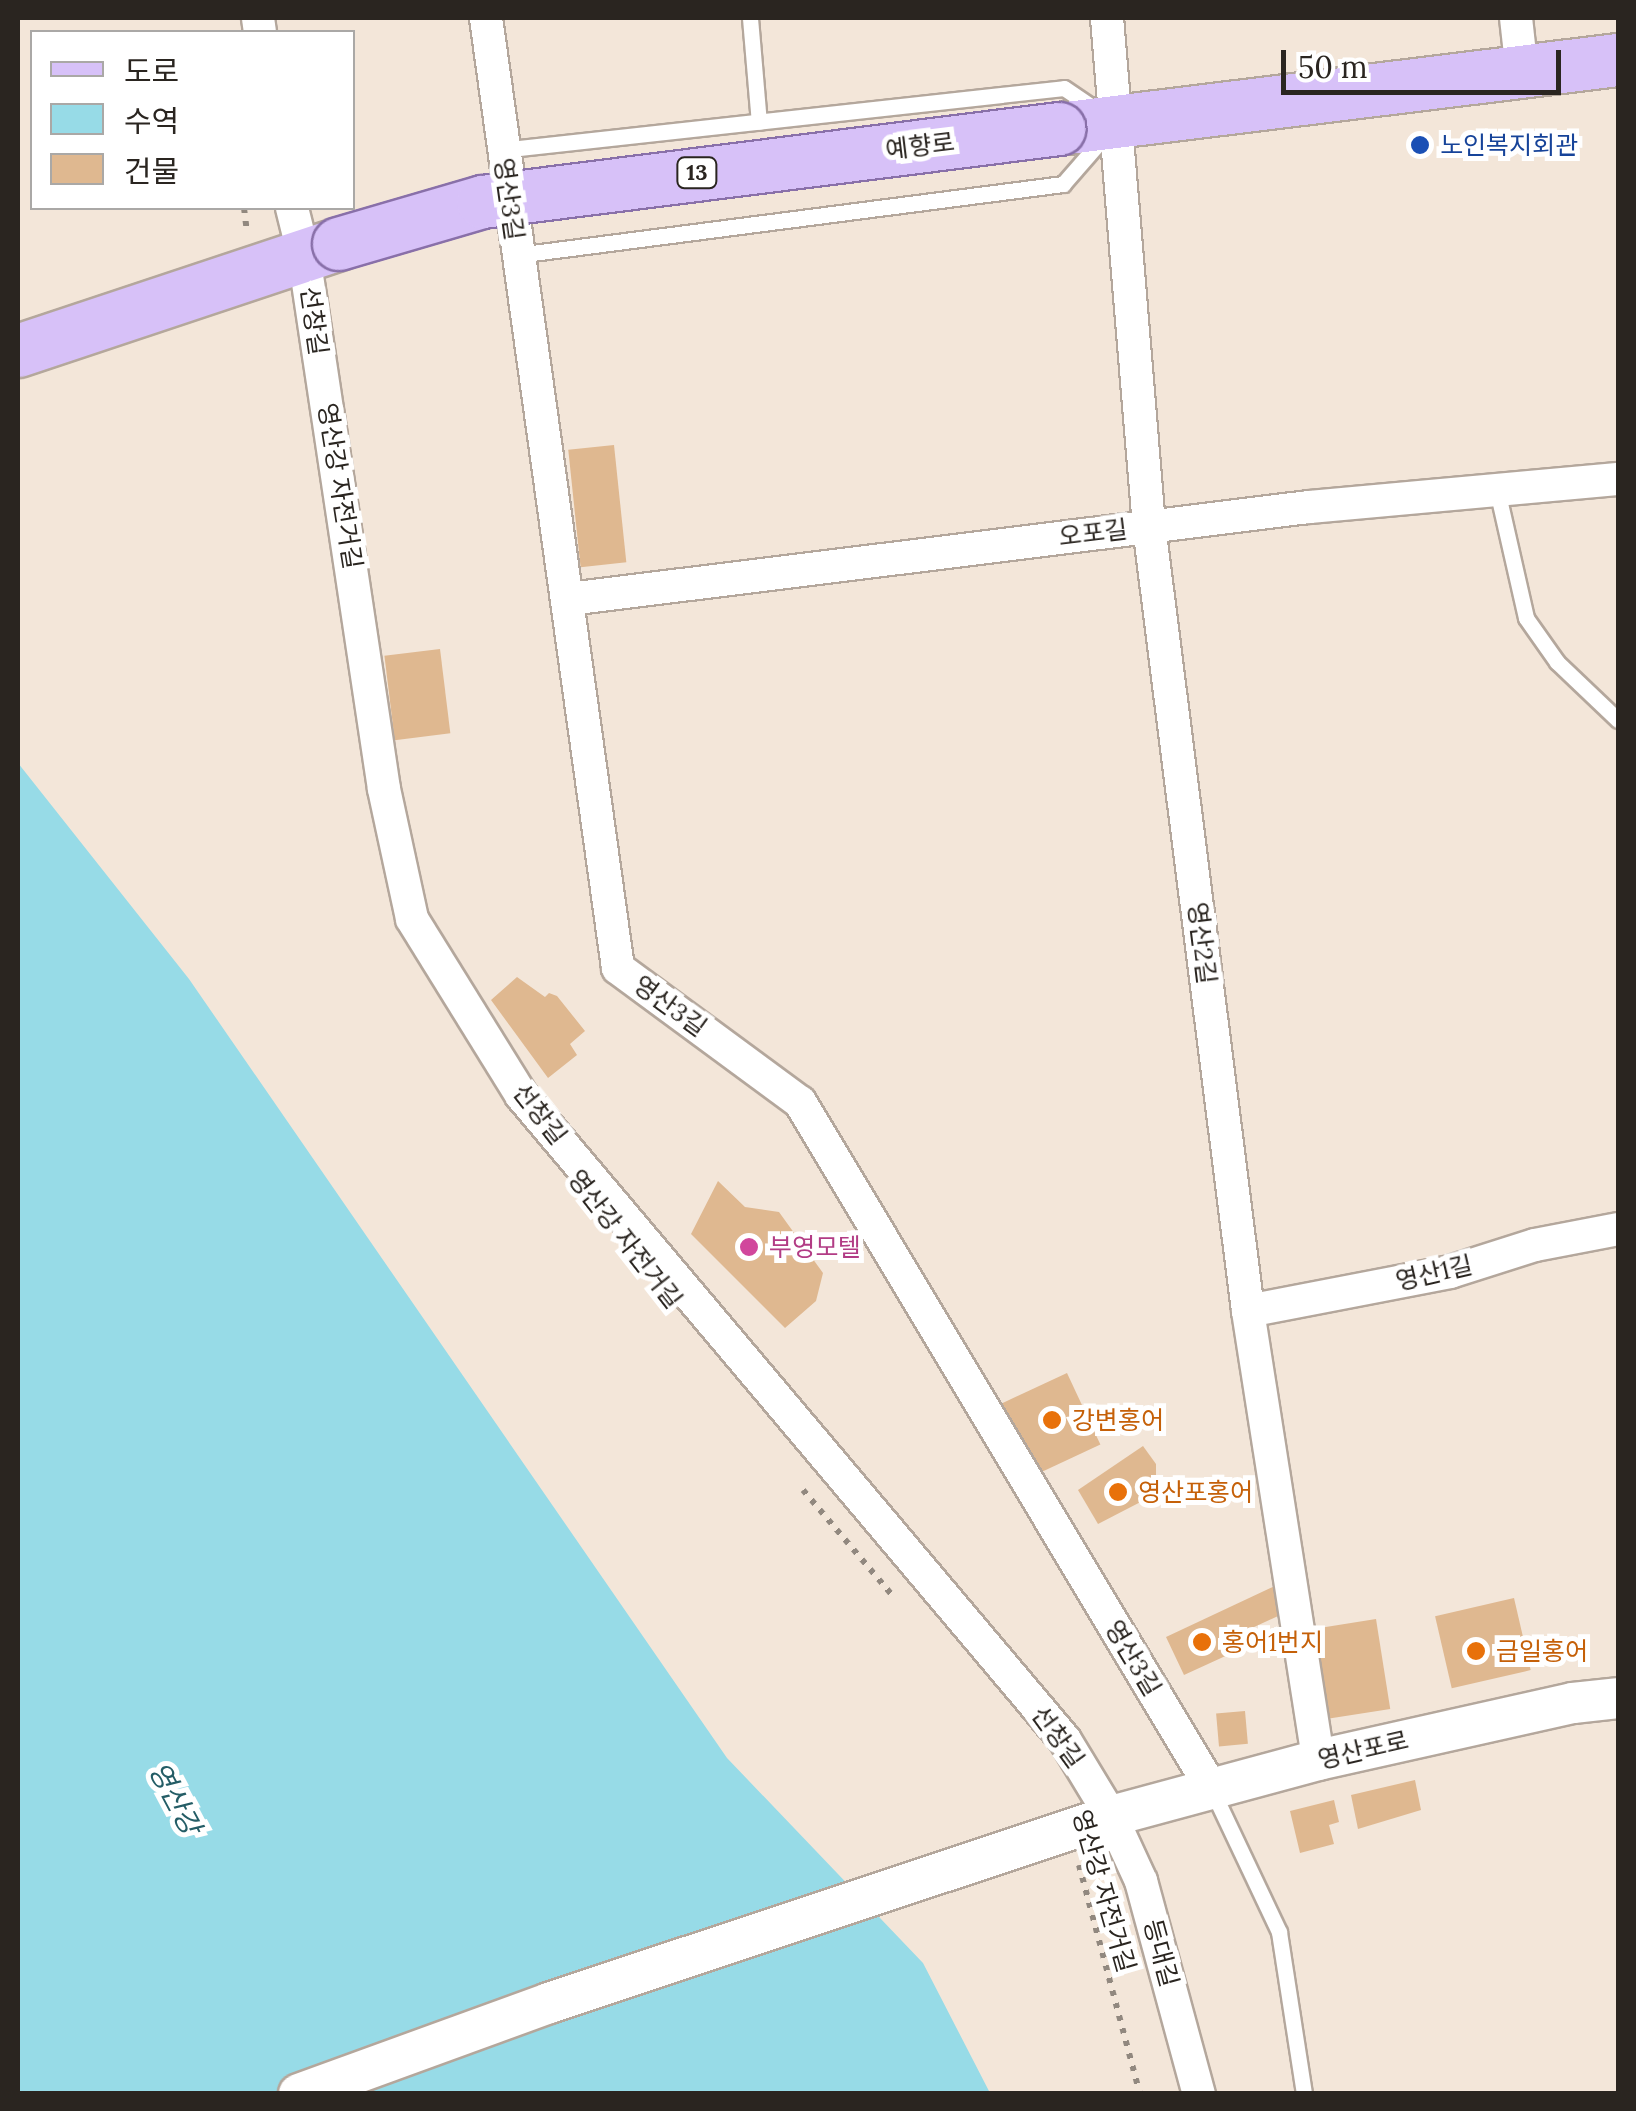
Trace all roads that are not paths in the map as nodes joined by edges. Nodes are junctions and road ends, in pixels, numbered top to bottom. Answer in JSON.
{"nodes":[{"id":1,"x":486,"y":18,"type":"edge"},
{"id":2,"x":750,"y":18,"type":"edge"},
{"id":3,"x":1107,"y":18,"type":"edge"},
{"id":4,"x":1516,"y":18,"type":"edge"},
{"id":5,"x":1618,"y":60,"type":"edge"},
{"id":6,"x":1522,"y":72,"type":"junction"},
{"id":7,"x":759,"y":122,"type":"junction"},
{"id":8,"x":1116,"y":122,"type":"junction"},
{"id":9,"x":501,"y":150,"type":"junction"},
{"id":10,"x":285,"y":251,"type":"edge"},
{"id":11,"x":517,"y":256,"type":"junction"},
{"id":12,"x":18,"y":350,"type":"edge"},
{"id":13,"x":1618,"y":479,"type":"edge"},
{"id":14,"x":1497,"y":490,"type":"junction"},
{"id":15,"x":1149,"y":526,"type":"junction"},
{"id":16,"x":569,"y":599,"type":"junction"},
{"id":17,"x":1618,"y":720,"type":"edge"},
{"id":18,"x":1618,"y":1230,"type":"edge"},
{"id":19,"x":1248,"y":1311,"type":"junction"},
{"id":20,"x":1618,"y":1698,"type":"edge"},
{"id":21,"x":1318,"y":1760,"type":"junction"},
{"id":22,"x":1212,"y":1789,"type":"junction"},
{"id":23,"x":1111,"y":1816,"type":"junction"},
{"id":24,"x":298,"y":2094,"type":"edge"},
{"id":25,"x":1199,"y":2094,"type":"edge"},
{"id":26,"x":1304,"y":2094,"type":"edge"}],
"edges":[{"from":1,"to":9,"type":"street","name":"영산3길"},
{"from":2,"to":7,"type":"lane"},
{"from":3,"to":8,"type":"street","name":"영산2길"},
{"from":4,"to":6,"type":"street"},
{"from":5,"to":6,"type":"main road","name":"예향로","number":"13"},
{"from":6,"to":8,"type":"main road","name":"예향로","number":"13"},
{"from":7,"to":8,"type":"lane"},
{"from":7,"to":9,"type":"lane"},
{"from":8,"to":10,"type":"main road","name":"예향로","number":"13","bridge":true},
{"from":8,"to":11,"type":"lane"},
{"from":8,"to":15,"type":"street","name":"영산2길"},
{"from":9,"to":11,"type":"street","name":"영산3길"},
{"from":10,"to":12,"type":"main road","number":"13"},
{"from":10,"to":23,"type":"street","name":"선창길"},
{"from":11,"to":16,"type":"street","name":"영산3길"},
{"from":13,"to":14,"type":"street","name":"오포길"},
{"from":14,"to":15,"type":"street","name":"오포길"},
{"from":14,"to":17,"type":"lane"},
{"from":15,"to":16,"type":"street","name":"오포길"},
{"from":15,"to":19,"type":"street","name":"영산2길"},
{"from":16,"to":22,"type":"street","name":"영산3길"},
{"from":18,"to":19,"type":"street","name":"영산1길"},
{"from":19,"to":21,"type":"street","name":"영산2길"},
{"from":20,"to":21,"type":"street","name":"영산포로"},
{"from":21,"to":22,"type":"street","name":"영산포로"},
{"from":22,"to":23,"type":"street","name":"영산포로"},
{"from":22,"to":26,"type":"lane"},
{"from":23,"to":24,"type":"street","name":"영산포로"},
{"from":23,"to":25,"type":"street","name":"등대길"}]}
